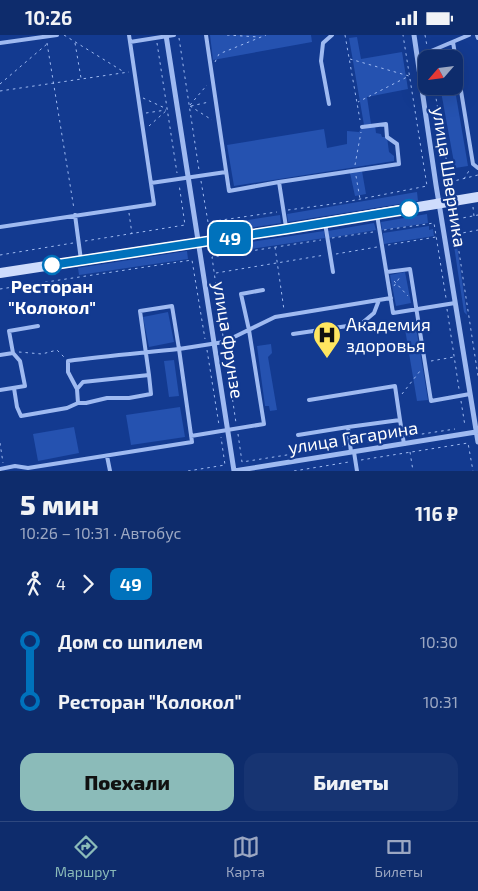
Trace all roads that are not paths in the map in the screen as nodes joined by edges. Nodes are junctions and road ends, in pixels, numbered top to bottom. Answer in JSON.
{"nodes":[{"id":1,"x":57,"y":35,"type":"edge"},
{"id":2,"x":129,"y":35,"type":"edge"},
{"id":3,"x":174,"y":35,"type":"edge"},
{"id":4,"x":206,"y":35,"type":"edge"},
{"id":5,"x":332,"y":35,"type":"edge"},
{"id":6,"x":414,"y":35,"type":"edge"},
{"id":7,"x":469,"y":35,"type":"edge"},
{"id":8,"x":166,"y":36,"type":"edge"},
{"id":9,"x":130,"y":42,"type":"junction"},
{"id":10,"x":0,"y":43,"type":"edge"},
{"id":11,"x":452,"y":43,"type":"junction"},
{"id":12,"x":417,"y":57,"type":"junction"},
{"id":13,"x":329,"y":104,"type":"dead end"},
{"id":14,"x":362,"y":127,"type":"road end"},
{"id":15,"x":478,"y":168,"type":"edge"},
{"id":16,"x":226,"y":172,"type":"junction"},
{"id":17,"x":188,"y":178,"type":"junction"},
{"id":18,"x":279,"y":182,"type":"junction"},
{"id":19,"x":151,"y":183,"type":"junction"},
{"id":20,"x":478,"y":197,"type":"edge"},
{"id":21,"x":439,"y":204,"type":"junction"},
{"id":22,"x":75,"y":215,"type":"junction"},
{"id":23,"x":377,"y":215,"type":"junction"},
{"id":24,"x":325,"y":223,"type":"junction"},
{"id":25,"x":0,"y":227,"type":"edge"},
{"id":26,"x":287,"y":229,"type":"junction"},
{"id":27,"x":198,"y":243,"type":"junction"},
{"id":28,"x":81,"y":260,"type":"junction"},
{"id":29,"x":333,"y":272,"type":"dead end"},
{"id":30,"x":0,"y":273,"type":"edge"},
{"id":31,"x":387,"y":273,"type":"junction"},
{"id":32,"x":263,"y":290,"type":"dead end"},
{"id":33,"x":390,"y":296,"type":"junction"},
{"id":34,"x":379,"y":300,"type":"junction"},
{"id":35,"x":455,"y":303,"type":"junction"},
{"id":36,"x":416,"y":307,"type":"junction"},
{"id":37,"x":38,"y":326,"type":"dead end"},
{"id":38,"x":249,"y":330,"type":"junction"},
{"id":39,"x":293,"y":335,"type":"dead end"},
{"id":40,"x":214,"y":344,"type":"junction"},
{"id":41,"x":179,"y":349,"type":"junction"},
{"id":42,"x":147,"y":352,"type":"junction"},
{"id":43,"x":13,"y":353,"type":"junction"},
{"id":44,"x":0,"y":355,"type":"edge"},
{"id":45,"x":149,"y":375,"type":"junction"},
{"id":46,"x":14,"y":388,"type":"junction"},
{"id":47,"x":77,"y":389,"type":"junction"},
{"id":48,"x":0,"y":391,"type":"edge"},
{"id":49,"x":470,"y":394,"type":"junction"},
{"id":50,"x":309,"y":400,"type":"dead end"},
{"id":51,"x":78,"y":403,"type":"junction"},
{"id":52,"x":476,"y":414,"type":"edge"},
{"id":53,"x":400,"y":420,"type":"junction"},
{"id":54,"x":348,"y":427,"type":"junction"},
{"id":55,"x":228,"y":430,"type":"junction"},
{"id":56,"x":476,"y":432,"type":"junction"},
{"id":57,"x":298,"y":435,"type":"dead end"},
{"id":58,"x":191,"y":436,"type":"junction"},
{"id":59,"x":478,"y":442,"type":"edge"},
{"id":60,"x":404,"y":444,"type":"junction"},
{"id":61,"x":353,"y":452,"type":"junction"},
{"id":62,"x":107,"y":456,"type":"junction"},
{"id":63,"x":2,"y":468,"type":"edge"},
{"id":64,"x":110,"y":471,"type":"edge"},
{"id":65,"x":234,"y":471,"type":"edge"},
{"id":66,"x":357,"y":471,"type":"edge"}],
"edges":[{"from":1,"to":10,"type":"lane"},
{"from":2,"to":9,"type":"lane"},
{"from":3,"to":8,"type":"lane"},
{"from":4,"to":16,"type":"lane"},
{"from":5,"to":13,"type":"lane"},
{"from":6,"to":12,"type":"street","name":"улица Шверника"},
{"from":7,"to":11,"type":"lane"},
{"from":8,"to":9,"type":"lane"},
{"from":8,"to":17,"type":"street","name":"улица Фрунзе"},
{"from":9,"to":19,"type":"lane"},
{"from":11,"to":12,"type":"lane"},
{"from":11,"to":15,"type":"lane"},
{"from":12,"to":21,"type":"street","name":"улица Шверника"},
{"from":14,"to":18,"type":"lane"},
{"from":16,"to":17,"type":"lane"},
{"from":16,"to":18,"type":"lane"},
{"from":17,"to":19,"type":"lane"},
{"from":17,"to":27,"type":"street","name":"улица Фрунзе"},
{"from":18,"to":26,"type":"lane"},
{"from":19,"to":22,"type":"lane"},
{"from":20,"to":21,"type":"street"},
{"from":21,"to":23,"type":"street"},
{"from":21,"to":35,"type":"street","name":"улица Шверника"},
{"from":22,"to":25,"type":"lane"},
{"from":22,"to":28,"type":"lane"},
{"from":23,"to":24,"type":"street"},
{"from":23,"to":31,"type":"lane"},
{"from":24,"to":26,"type":"street"},
{"from":24,"to":29,"type":"lane"},
{"from":26,"to":27,"type":"street"},
{"from":27,"to":28,"type":"street"},
{"from":27,"to":40,"type":"street","name":"улица Фрунзе"},
{"from":28,"to":30,"type":"street"},
{"from":31,"to":33,"type":"lane"},
{"from":31,"to":36,"type":"lane"},
{"from":32,"to":38,"type":"lane"},
{"from":33,"to":34,"type":"lane"},
{"from":33,"to":36,"type":"lane"},
{"from":34,"to":38,"type":"lane"},
{"from":34,"to":39,"type":"lane"},
{"from":35,"to":36,"type":"lane"},
{"from":35,"to":49,"type":"street","name":"улица Шверника"},
{"from":36,"to":49,"type":"lane"},
{"from":37,"to":43,"type":"lane"},
{"from":38,"to":40,"type":"lane"},
{"from":38,"to":55,"type":"lane"},
{"from":40,"to":41,"type":"lane"},
{"from":40,"to":55,"type":"street","name":"улица Фрунзе"},
{"from":41,"to":42,"type":"lane"},
{"from":41,"to":42,"type":"lane"},
{"from":41,"to":58,"type":"lane"},
{"from":42,"to":45,"type":"lane"},
{"from":42,"to":47,"type":"lane"},
{"from":43,"to":44,"type":"lane"},
{"from":43,"to":46,"type":"lane"},
{"from":45,"to":47,"type":"lane"},
{"from":45,"to":51,"type":"lane"},
{"from":46,"to":48,"type":"lane"},
{"from":46,"to":51,"type":"lane"},
{"from":47,"to":51,"type":"lane"},
{"from":49,"to":52,"type":"street","name":"улица Шверника"},
{"from":50,"to":53,"type":"lane"},
{"from":52,"to":56,"type":"street","name":"улица Шверника"},
{"from":53,"to":54,"type":"lane"},
{"from":53,"to":60,"type":"lane"},
{"from":54,"to":57,"type":"lane"},
{"from":54,"to":61,"type":"lane"},
{"from":55,"to":58,"type":"lane"},
{"from":55,"to":65,"type":"street","name":"улица Фрунзе"},
{"from":56,"to":59,"type":"street","name":"улица Шверника"},
{"from":56,"to":60,"type":"street","name":"улица Гагарина"},
{"from":58,"to":62,"type":"lane"},
{"from":60,"to":61,"type":"street","name":"улица Гагарина"},
{"from":61,"to":65,"type":"street","name":"улица Гагарина"},
{"from":61,"to":66,"type":"lane"},
{"from":62,"to":63,"type":"lane"},
{"from":62,"to":64,"type":"lane"}]}
